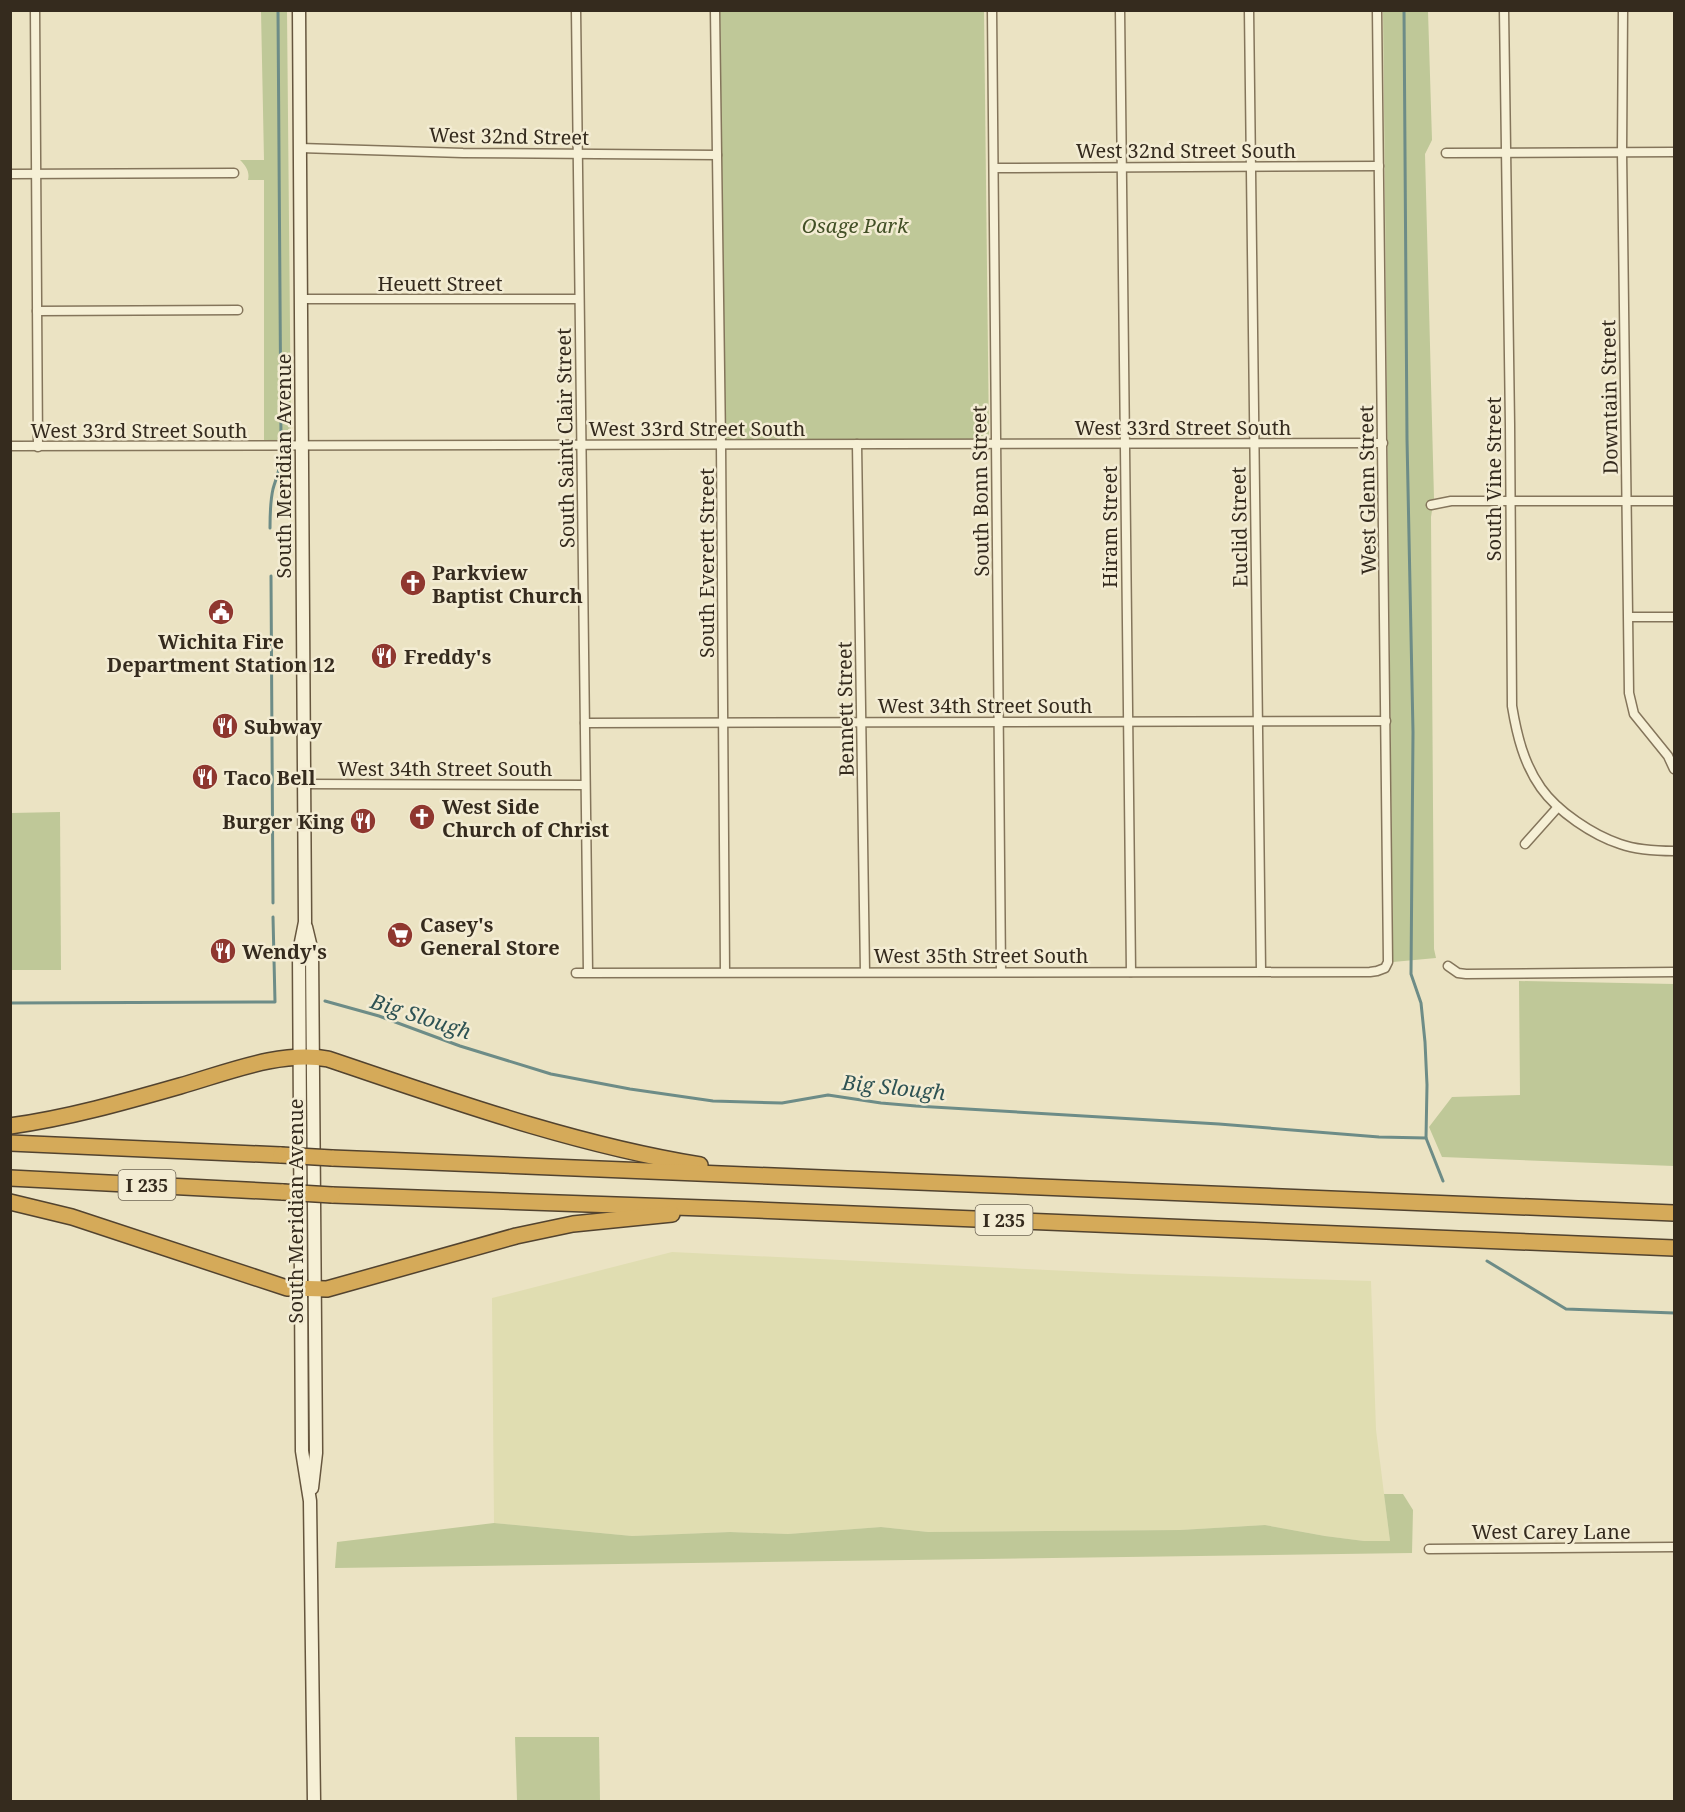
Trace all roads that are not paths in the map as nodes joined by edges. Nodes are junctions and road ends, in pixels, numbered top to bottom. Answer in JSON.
{"nodes":[{"id":1,"x":35,"y":10,"type":"edge"},
{"id":2,"x":299,"y":10,"type":"edge"},
{"id":3,"x":576,"y":10,"type":"edge"},
{"id":4,"x":715,"y":10,"type":"edge"},
{"id":5,"x":992,"y":10,"type":"edge"},
{"id":6,"x":1120,"y":10,"type":"edge"},
{"id":7,"x":1249,"y":10,"type":"edge"},
{"id":8,"x":1377,"y":10,"type":"edge"},
{"id":9,"x":1504,"y":10,"type":"edge"},
{"id":10,"x":1623,"y":10,"type":"edge"},
{"id":11,"x":300,"y":148,"type":"junction"},
{"id":12,"x":1622,"y":152,"type":"junction"},
{"id":13,"x":1674,"y":152,"type":"edge"},
{"id":14,"x":1446,"y":153,"type":"dead end"},
{"id":15,"x":1505,"y":153,"type":"junction"},
{"id":16,"x":578,"y":154,"type":"junction"},
{"id":17,"x":717,"y":155,"type":"junction"},
{"id":18,"x":1251,"y":166,"type":"junction"},
{"id":19,"x":1379,"y":166,"type":"junction"},
{"id":20,"x":1122,"y":167,"type":"junction"},
{"id":21,"x":994,"y":168,"type":"junction"},
{"id":22,"x":234,"y":173,"type":"dead end"},
{"id":23,"x":10,"y":174,"type":"edge"},
{"id":24,"x":35,"y":174,"type":"junction"},
{"id":25,"x":301,"y":299,"type":"junction"},
{"id":26,"x":579,"y":299,"type":"junction"},
{"id":27,"x":238,"y":310,"type":"dead end"},
{"id":28,"x":37,"y":311,"type":"junction"},
{"id":29,"x":721,"y":444,"type":"junction"},
{"id":30,"x":857,"y":444,"type":"junction"},
{"id":31,"x":996,"y":444,"type":"junction"},
{"id":32,"x":1125,"y":444,"type":"junction"},
{"id":33,"x":1254,"y":444,"type":"junction"},
{"id":34,"x":1383,"y":444,"type":"junction"},
{"id":35,"x":581,"y":445,"type":"junction"},
{"id":36,"x":10,"y":446,"type":"edge"},
{"id":37,"x":302,"y":446,"type":"junction"},
{"id":38,"x":38,"y":447,"type":"junction"},
{"id":39,"x":1510,"y":501,"type":"junction"},
{"id":40,"x":1627,"y":501,"type":"junction"},
{"id":41,"x":1674,"y":501,"type":"edge"},
{"id":42,"x":1431,"y":505,"type":"dead end"},
{"id":43,"x":1629,"y":617,"type":"junction"},
{"id":44,"x":1674,"y":617,"type":"edge"},
{"id":45,"x":1128,"y":721,"type":"junction"},
{"id":46,"x":1386,"y":721,"type":"junction"},
{"id":47,"x":861,"y":722,"type":"junction"},
{"id":48,"x":999,"y":722,"type":"junction"},
{"id":49,"x":1256,"y":722,"type":"junction"},
{"id":50,"x":585,"y":723,"type":"junction"},
{"id":51,"x":723,"y":723,"type":"junction"},
{"id":52,"x":1674,"y":770,"type":"edge"},
{"id":53,"x":305,"y":784,"type":"junction"},
{"id":54,"x":585,"y":785,"type":"junction"},
{"id":55,"x":1558,"y":807,"type":"junction"},
{"id":56,"x":1525,"y":843,"type":"dead end"},
{"id":57,"x":1674,"y":851,"type":"edge"},
{"id":58,"x":1448,"y":966,"type":"dead end"},
{"id":59,"x":1385,"y":968,"type":"joint"},
{"id":60,"x":1261,"y":971,"type":"junction"},
{"id":61,"x":588,"y":972,"type":"junction"},
{"id":62,"x":725,"y":972,"type":"junction"},
{"id":63,"x":865,"y":972,"type":"junction"},
{"id":64,"x":1001,"y":972,"type":"junction"},
{"id":65,"x":1131,"y":972,"type":"junction"},
{"id":66,"x":1674,"y":972,"type":"edge"},
{"id":67,"x":576,"y":973,"type":"dead end"},
{"id":68,"x":306,"y":1056,"type":"junction"},
{"id":69,"x":10,"y":1126,"type":"edge"},
{"id":70,"x":10,"y":1143,"type":"edge"},
{"id":71,"x":768,"y":1175,"type":"junction"},
{"id":72,"x":10,"y":1178,"type":"edge"},
{"id":73,"x":10,"y":1202,"type":"edge"},
{"id":74,"x":732,"y":1209,"type":"junction"},
{"id":75,"x":1674,"y":1213,"type":"edge"},
{"id":76,"x":1674,"y":1248,"type":"edge"},
{"id":77,"x":308,"y":1288,"type":"junction"},
{"id":78,"x":1674,"y":1547,"type":"edge"},
{"id":79,"x":1429,"y":1549,"type":"dead end"},
{"id":80,"x":314,"y":1802,"type":"edge"}],
"edges":[{"from":1,"to":24,"type":"street"},
{"from":2,"to":11,"type":"main road","name":"South Meridian Avenue"},
{"from":3,"to":16,"type":"street","name":"South Saint Clair Street"},
{"from":4,"to":17,"type":"street","name":"South Everett Street"},
{"from":5,"to":21,"type":"street","name":"South Bonn Street"},
{"from":6,"to":20,"type":"street","name":"Hiram Street"},
{"from":7,"to":18,"type":"street","name":"Euclid Street"},
{"from":8,"to":19,"type":"street","name":"West Glenn Street"},
{"from":9,"to":15,"type":"street","name":"South Vine Street"},
{"from":10,"to":12,"type":"street","name":"Downtain Street"},
{"from":11,"to":16,"type":"street","name":"West 32nd Street"},
{"from":11,"to":25,"type":"main road","name":"South Meridian Avenue"},
{"from":12,"to":13,"type":"street"},
{"from":12,"to":15,"type":"street"},
{"from":12,"to":40,"type":"street","name":"Downtain Street"},
{"from":14,"to":15,"type":"street"},
{"from":15,"to":39,"type":"street","name":"South Vine Street"},
{"from":16,"to":17,"type":"street","name":"West 32nd Street"},
{"from":16,"to":26,"type":"street","name":"South Saint Clair Street"},
{"from":17,"to":29,"type":"street","name":"South Everett Street"},
{"from":18,"to":19,"type":"street","name":"West 32nd Street South"},
{"from":18,"to":20,"type":"street","name":"West 32nd Street South"},
{"from":18,"to":33,"type":"street","name":"Euclid Street"},
{"from":19,"to":34,"type":"street","name":"West Glenn Street"},
{"from":20,"to":21,"type":"street","name":"West 32nd Street South"},
{"from":20,"to":32,"type":"street","name":"Hiram Street"},
{"from":21,"to":31,"type":"street","name":"South Bonn Street"},
{"from":22,"to":24,"type":"street"},
{"from":23,"to":24,"type":"street"},
{"from":24,"to":28,"type":"street"},
{"from":25,"to":26,"type":"street","name":"Heuett Street"},
{"from":25,"to":37,"type":"main road","name":"South Meridian Avenue"},
{"from":26,"to":35,"type":"street","name":"South Saint Clair Street"},
{"from":27,"to":28,"type":"street"},
{"from":28,"to":38,"type":"street"},
{"from":29,"to":30,"type":"street","name":"West 33rd Street South"},
{"from":29,"to":35,"type":"street","name":"West 33rd Street South"},
{"from":29,"to":51,"type":"street","name":"South Everett Street"},
{"from":30,"to":31,"type":"street","name":"West 33rd Street South"},
{"from":30,"to":47,"type":"street","name":"Bennett Street"},
{"from":31,"to":32,"type":"street","name":"West 33rd Street South"},
{"from":31,"to":48,"type":"street","name":"South Bonn Street"},
{"from":32,"to":33,"type":"street","name":"West 33rd Street South"},
{"from":32,"to":45,"type":"street","name":"Hiram Street"},
{"from":33,"to":34,"type":"street","name":"West 33rd Street South"},
{"from":33,"to":49,"type":"street","name":"Euclid Street"},
{"from":34,"to":46,"type":"street","name":"West Glenn Street"},
{"from":35,"to":37,"type":"street","name":"West 33rd Street South"},
{"from":35,"to":50,"type":"street","name":"South Saint Clair Street"},
{"from":36,"to":38,"type":"street","name":"West 33rd Street South"},
{"from":37,"to":38,"type":"street","name":"West 33rd Street South"},
{"from":37,"to":53,"type":"main road","name":"South Meridian Avenue"},
{"from":39,"to":40,"type":"street"},
{"from":39,"to":42,"type":"street"},
{"from":39,"to":55,"type":"street","name":"South Vine Street"},
{"from":40,"to":41,"type":"street"},
{"from":40,"to":43,"type":"street","name":"Downtain Street"},
{"from":43,"to":44,"type":"street"},
{"from":43,"to":52,"type":"street","name":"Downtain Street"},
{"from":45,"to":48,"type":"street","name":"West 34th Street South"},
{"from":45,"to":49,"type":"street","name":"West 34th Street South"},
{"from":45,"to":65,"type":"street","name":"Hiram Street"},
{"from":46,"to":49,"type":"street","name":"West 34th Street South"},
{"from":46,"to":59,"type":"street","name":"West Glenn Street"},
{"from":47,"to":48,"type":"street","name":"West 34th Street South"},
{"from":47,"to":51,"type":"street","name":"West 34th Street South"},
{"from":47,"to":63,"type":"street","name":"Bennett Street"},
{"from":48,"to":64,"type":"street","name":"South Bonn Street"},
{"from":49,"to":60,"type":"street","name":"Euclid Street"},
{"from":50,"to":51,"type":"street","name":"West 34th Street South"},
{"from":50,"to":54,"type":"street","name":"South Saint Clair Street"},
{"from":51,"to":62,"type":"street","name":"South Everett Street"},
{"from":53,"to":54,"type":"street","name":"West 34th Street South"},
{"from":53,"to":68,"type":"main road","name":"South Meridian Avenue"},
{"from":54,"to":61,"type":"street","name":"South Saint Clair Street"},
{"from":55,"to":56,"type":"street"},
{"from":55,"to":57,"type":"street","name":"South Vine Street"},
{"from":58,"to":66,"type":"street"},
{"from":59,"to":60,"type":"street","name":"West 35th Street South"},
{"from":60,"to":65,"type":"street","name":"West 35th Street South"},
{"from":61,"to":62,"type":"street","name":"West 35th Street South"},
{"from":61,"to":67,"type":"street","name":"West 35th Street South"},
{"from":62,"to":63,"type":"street","name":"West 35th Street South"},
{"from":63,"to":64,"type":"street","name":"West 35th Street South"},
{"from":64,"to":65,"type":"street","name":"West 35th Street South"},
{"from":68,"to":69,"type":"highway"},
{"from":68,"to":71,"type":"highway"},
{"from":68,"to":77,"type":"main road","name":"South Meridian Avenue"},
{"from":70,"to":71,"type":"highway","number":"I 235","bridge":true},
{"from":71,"to":75,"type":"highway","number":"I 235"},
{"from":72,"to":74,"type":"highway","number":"I 235","bridge":true},
{"from":73,"to":77,"type":"highway"},
{"from":74,"to":76,"type":"highway","number":"I 235"},
{"from":74,"to":77,"type":"highway"},
{"from":77,"to":80,"type":"main road","name":"South Meridian Avenue"},
{"from":78,"to":79,"type":"street","name":"West Carey Lane"}]}
